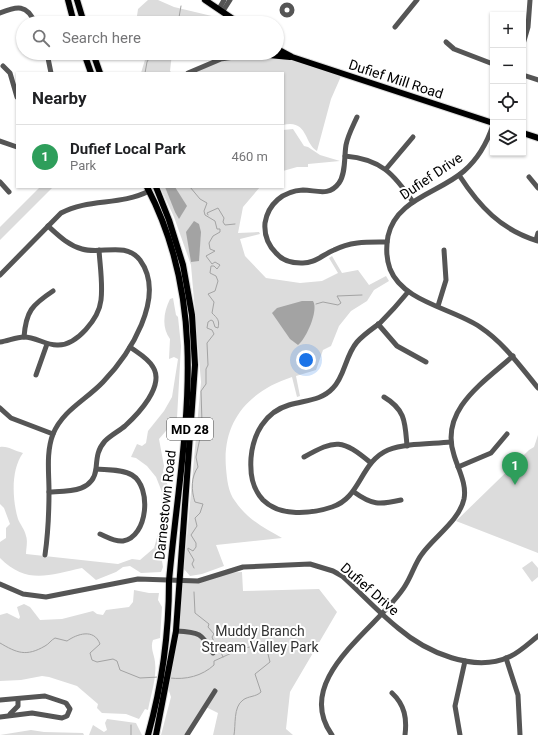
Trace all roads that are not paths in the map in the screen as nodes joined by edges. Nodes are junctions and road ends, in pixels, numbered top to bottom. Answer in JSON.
{"nodes":[{"id":1,"x":68,"y":0,"type":"edge"},
{"id":2,"x":77,"y":0,"type":"edge"},
{"id":3,"x":205,"y":0,"type":"edge"},
{"id":4,"x":224,"y":0,"type":"edge"},
{"id":5,"x":230,"y":0,"type":"edge"},
{"id":6,"x":418,"y":0,"type":"edge"},
{"id":7,"x":530,"y":0,"type":"edge"},
{"id":8,"x":221,"y":10,"type":"junction"},
{"id":9,"x":0,"y":13,"type":"edge"},
{"id":10,"x":32,"y":16,"type":"edge"},
{"id":11,"x":72,"y":16,"type":"edge"},
{"id":12,"x":82,"y":16,"type":"edge"},
{"id":13,"x":229,"y":16,"type":"edge"},
{"id":14,"x":395,"y":27,"type":"dead end"},
{"id":15,"x":526,"y":34,"type":"edge"},
{"id":16,"x":446,"y":42,"type":"dead end"},
{"id":17,"x":284,"y":53,"type":"edge"},
{"id":18,"x":284,"y":56,"type":"edge"},
{"id":19,"x":292,"y":57,"type":"junction"},
{"id":20,"x":48,"y":60,"type":"edge"},
{"id":21,"x":86,"y":60,"type":"edge"},
{"id":22,"x":95,"y":60,"type":"edge"},
{"id":23,"x":217,"y":60,"type":"edge"},
{"id":24,"x":490,"y":63,"type":"edge"},
{"id":25,"x":3,"y":66,"type":"dead end"},
{"id":26,"x":51,"y":72,"type":"edge"},
{"id":27,"x":91,"y":72,"type":"edge"},
{"id":28,"x":100,"y":72,"type":"edge"},
{"id":29,"x":190,"y":72,"type":"edge"},
{"id":30,"x":526,"y":76,"type":"edge"},
{"id":31,"x":538,"y":80,"type":"edge"},
{"id":32,"x":16,"y":94,"type":"edge"},
{"id":33,"x":357,"y":117,"type":"dead end"},
{"id":34,"x":490,"y":123,"type":"edge"},
{"id":35,"x":490,"y":131,"type":"edge"},
{"id":36,"x":526,"y":135,"type":"edge"},
{"id":37,"x":413,"y":136,"type":"dead end"},
{"id":38,"x":538,"y":138,"type":"edge"},
{"id":39,"x":0,"y":142,"type":"edge"},
{"id":40,"x":16,"y":147,"type":"edge"},
{"id":41,"x":345,"y":156,"type":"junction"},
{"id":42,"x":386,"y":169,"type":"junction"},
{"id":43,"x":459,"y":175,"type":"junction"},
{"id":44,"x":528,"y":177,"type":"dead end"},
{"id":45,"x":0,"y":182,"type":"edge"},
{"id":46,"x":156,"y":188,"type":"edge"},
{"id":47,"x":538,"y":188,"type":"edge"},
{"id":48,"x":148,"y":189,"type":"edge"},
{"id":49,"x":9,"y":192,"type":"dead end"},
{"id":50,"x":413,"y":202,"type":"junction"},
{"id":51,"x":48,"y":226,"type":"junction"},
{"id":52,"x":538,"y":233,"type":"edge"},
{"id":53,"x":537,"y":240,"type":"edge"},
{"id":54,"x":387,"y":242,"type":"junction"},
{"id":55,"x":99,"y":250,"type":"junction"},
{"id":56,"x":444,"y":250,"type":"dead end"},
{"id":57,"x":0,"y":275,"type":"edge"},
{"id":58,"x":53,"y":291,"type":"dead end"},
{"id":59,"x":408,"y":292,"type":"junction"},
{"id":60,"x":438,"y":306,"type":"junction"},
{"id":61,"x":378,"y":324,"type":"junction"},
{"id":62,"x":24,"y":337,"type":"junction"},
{"id":63,"x":0,"y":342,"type":"edge"},
{"id":64,"x":47,"y":344,"type":"junction"},
{"id":65,"x":130,"y":347,"type":"junction"},
{"id":66,"x":513,"y":356,"type":"junction"},
{"id":67,"x":426,"y":362,"type":"dead end"},
{"id":68,"x":36,"y":375,"type":"dead end"},
{"id":69,"x":538,"y":388,"type":"edge"},
{"id":70,"x":384,"y":397,"type":"dead end"},
{"id":71,"x":0,"y":408,"type":"edge"},
{"id":72,"x":53,"y":434,"type":"junction"},
{"id":73,"x":507,"y":434,"type":"dead end"},
{"id":74,"x":450,"y":442,"type":"junction"},
{"id":75,"x":407,"y":446,"type":"junction"},
{"id":76,"x":304,"y":457,"type":"dead end"},
{"id":77,"x":371,"y":463,"type":"junction"},
{"id":78,"x":458,"y":467,"type":"junction"},
{"id":79,"x":96,"y":470,"type":"junction"},
{"id":80,"x":49,"y":492,"type":"junction"},
{"id":81,"x":354,"y":492,"type":"junction"},
{"id":82,"x":401,"y":500,"type":"dead end"},
{"id":83,"x":100,"y":534,"type":"dead end"},
{"id":84,"x":45,"y":555,"type":"dead end"},
{"id":85,"x":174,"y":581,"type":"junction"},
{"id":86,"x":0,"y":584,"type":"edge"},
{"id":87,"x":381,"y":614,"type":"junction"},
{"id":88,"x":176,"y":631,"type":"junction"},
{"id":89,"x":538,"y":636,"type":"edge"},
{"id":90,"x":213,"y":653,"type":"dead end"},
{"id":91,"x":506,"y":658,"type":"junction"},
{"id":92,"x":464,"y":661,"type":"junction"},
{"id":93,"x":165,"y":678,"type":"junction"},
{"id":94,"x":215,"y":691,"type":"dead end"},
{"id":95,"x":392,"y":693,"type":"dead end"},
{"id":96,"x":0,"y":700,"type":"edge"},
{"id":97,"x":18,"y":700,"type":"junction"},
{"id":98,"x":10,"y":714,"type":"junction"},
{"id":99,"x":0,"y":717,"type":"edge"},
{"id":100,"x":148,"y":735,"type":"edge"},
{"id":101,"x":156,"y":735,"type":"edge"},
{"id":102,"x":187,"y":735,"type":"edge"},
{"id":103,"x":332,"y":735,"type":"edge"},
{"id":104,"x":405,"y":735,"type":"edge"},
{"id":105,"x":460,"y":735,"type":"edge"},
{"id":106,"x":520,"y":735,"type":"edge"}],
"edges":[{"from":1,"to":11,"type":"main road"},
{"from":2,"to":12,"type":"main road"},
{"from":3,"to":8,"type":"main road"},
{"from":4,"to":8,"type":"street"},
{"from":5,"to":8,"type":"street"},
{"from":6,"to":14,"type":"street"},
{"from":7,"to":15,"type":"street"},
{"from":8,"to":13,"type":"main road"},
{"from":9,"to":10,"type":"street"},
{"from":16,"to":24,"type":"street"},
{"from":17,"to":19,"type":"main road"},
{"from":18,"to":19,"type":"main road"},
{"from":19,"to":34,"type":"main road","name":"Dufief Mill Road"},
{"from":20,"to":26,"type":"street"},
{"from":21,"to":27,"type":"main road"},
{"from":22,"to":28,"type":"main road"},
{"from":23,"to":29,"type":"street"},
{"from":25,"to":32,"type":"street"},
{"from":30,"to":31,"type":"street"},
{"from":33,"to":41,"type":"street"},
{"from":35,"to":43,"type":"street","name":"Dufief Drive"},
{"from":36,"to":38,"type":"main road"},
{"from":37,"to":42,"type":"street"},
{"from":39,"to":40,"type":"street"},
{"from":41,"to":42,"type":"street"},
{"from":41,"to":54,"type":"street"},
{"from":42,"to":50,"type":"street"},
{"from":43,"to":50,"type":"street","name":"Dufief Drive"},
{"from":43,"to":53,"type":"street"},
{"from":44,"to":47,"type":"street"},
{"from":45,"to":49,"type":"street"},
{"from":46,"to":85,"type":"main road","name":"Darnestown Road","number":"MD 28"},
{"from":48,"to":51,"type":"street"},
{"from":48,"to":85,"type":"main road","name":"Darnestown Road","number":"MD 28"},
{"from":50,"to":54,"type":"street","name":"Dufief Drive"},
{"from":51,"to":55,"type":"street"},
{"from":51,"to":57,"type":"street"},
{"from":52,"to":53,"type":"street"},
{"from":54,"to":59,"type":"street","name":"Dufief Drive"},
{"from":55,"to":64,"type":"street"},
{"from":55,"to":65,"type":"street"},
{"from":56,"to":60,"type":"street"},
{"from":58,"to":62,"type":"street"},
{"from":59,"to":60,"type":"street","name":"Dufief Drive"},
{"from":59,"to":61,"type":"street"},
{"from":60,"to":66,"type":"street","name":"Dufief Drive"},
{"from":61,"to":67,"type":"street"},
{"from":61,"to":81,"type":"street"},
{"from":62,"to":63,"type":"street"},
{"from":62,"to":64,"type":"street"},
{"from":64,"to":68,"type":"street"},
{"from":65,"to":72,"type":"street"},
{"from":65,"to":79,"type":"street"},
{"from":66,"to":69,"type":"street","name":"Dufief Drive"},
{"from":66,"to":74,"type":"street"},
{"from":70,"to":75,"type":"street"},
{"from":71,"to":72,"type":"street"},
{"from":72,"to":80,"type":"street"},
{"from":73,"to":78,"type":"street"},
{"from":74,"to":75,"type":"street"},
{"from":74,"to":78,"type":"street"},
{"from":75,"to":77,"type":"street"},
{"from":76,"to":77,"type":"street"},
{"from":77,"to":81,"type":"street"},
{"from":78,"to":87,"type":"street"},
{"from":79,"to":80,"type":"street"},
{"from":79,"to":83,"type":"street"},
{"from":80,"to":84,"type":"street"},
{"from":81,"to":82,"type":"street"},
{"from":85,"to":86,"type":"street","name":"Dufief Drive"},
{"from":85,"to":87,"type":"street","name":"Dufief Drive"},
{"from":85,"to":88,"type":"main road","name":"Darnestown Road","number":"MD 28"},
{"from":85,"to":93,"type":"main road","name":"Darnestown Road","number":"MD 28"},
{"from":87,"to":92,"type":"street","name":"Dufief Drive"},
{"from":87,"to":103,"type":"street"},
{"from":88,"to":90,"type":"street"},
{"from":88,"to":93,"type":"main road","name":"Darnestown Road","number":"MD 28"},
{"from":89,"to":91,"type":"street","name":"Dufief Drive"},
{"from":91,"to":92,"type":"street","name":"Dufief Drive"},
{"from":91,"to":106,"type":"street"},
{"from":92,"to":105,"type":"street"},
{"from":93,"to":100,"type":"main road","name":"Darnestown Road","number":"MD 28"},
{"from":93,"to":101,"type":"main road","name":"Darnestown Road","number":"MD 28"},
{"from":94,"to":102,"type":"street"},
{"from":95,"to":104,"type":"street"},
{"from":96,"to":97,"type":"street"},
{"from":97,"to":98,"type":"street"},
{"from":97,"to":98,"type":"street"},
{"from":98,"to":99,"type":"street"}]}
